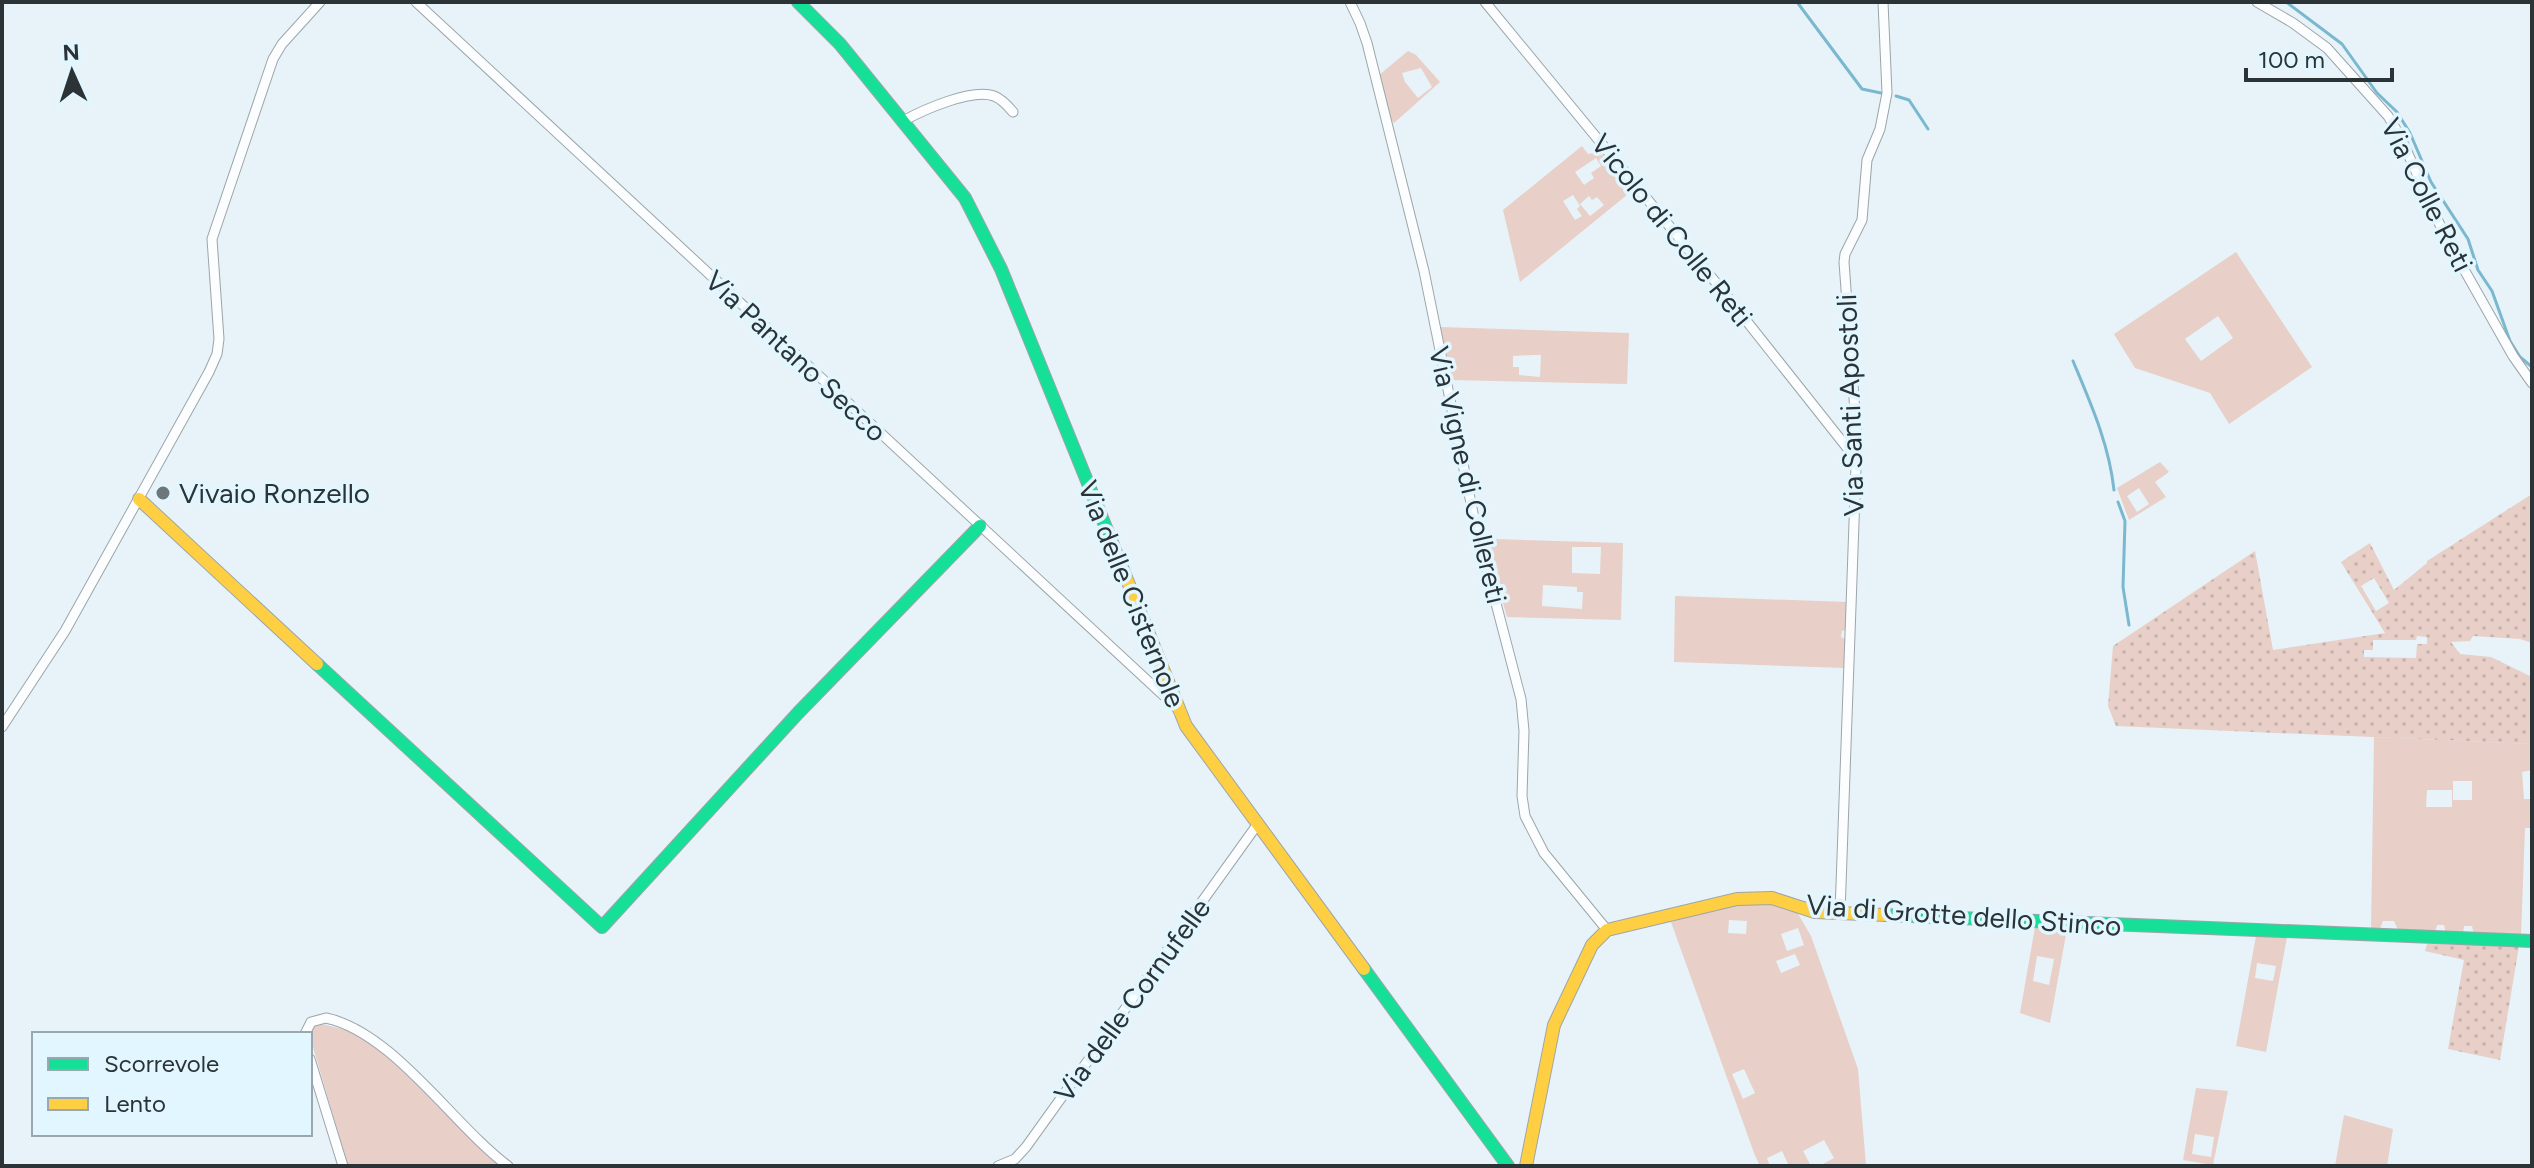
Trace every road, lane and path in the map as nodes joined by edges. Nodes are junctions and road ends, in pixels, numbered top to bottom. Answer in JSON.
{"nodes":[{"id":1,"x":320,"y":2,"type":"edge"},
{"id":2,"x":416,"y":2,"type":"edge"},
{"id":3,"x":798,"y":2,"type":"edge"},
{"id":4,"x":1350,"y":2,"type":"edge"},
{"id":5,"x":1485,"y":2,"type":"edge"},
{"id":6,"x":1883,"y":2,"type":"edge"},
{"id":7,"x":2257,"y":2,"type":"edge"},
{"id":8,"x":1013,"y":112,"type":"dead end"},
{"id":9,"x":903,"y":121,"type":"junction"},
{"id":10,"x":2532,"y":383,"type":"edge"},
{"id":11,"x":1856,"y":460,"type":"junction"},
{"id":12,"x":139,"y":499,"type":"junction"},
{"id":13,"x":980,"y":526,"type":"junction"},
{"id":14,"x":1177,"y":708,"type":"junction"},
{"id":15,"x":2,"y":727,"type":"edge"},
{"id":16,"x":1257,"y":825,"type":"junction"},
{"id":17,"x":1840,"y":913,"type":"junction"},
{"id":18,"x":1607,"y":930,"type":"junction"},
{"id":19,"x":2532,"y":941,"type":"edge"},
{"id":20,"x":306,"y":1032,"type":"edge"},
{"id":21,"x":312,"y":1065,"type":"edge"},
{"id":22,"x":343,"y":1166,"type":"edge"},
{"id":23,"x":508,"y":1166,"type":"edge"},
{"id":24,"x":998,"y":1166,"type":"edge"},
{"id":25,"x":1508,"y":1166,"type":"edge"},
{"id":26,"x":1526,"y":1166,"type":"edge"}],
"edges":[{"from":1,"to":12,"type":"street"},
{"from":2,"to":13,"type":"street","name":"Via Pantano Secco"},
{"from":3,"to":9,"type":"street","name":"Via delle Cisternole"},
{"from":4,"to":18,"type":"street","name":"Via Vigne di Collereti"},
{"from":5,"to":11,"type":"street","name":"Vicolo di Colle Reti"},
{"from":6,"to":11,"type":"street","name":"Via Santi Apostoli"},
{"from":7,"to":10,"type":"street","name":"Via Colle Reti"},
{"from":8,"to":9,"type":"street"},
{"from":9,"to":14,"type":"street","name":"Via delle Cisternole"},
{"from":11,"to":17,"type":"street","name":"Via Santi Apostoli"},
{"from":12,"to":13,"type":"street"},
{"from":12,"to":15,"type":"street"},
{"from":13,"to":14,"type":"street","name":"Via Pantano Secco"},
{"from":14,"to":16,"type":"street","name":"Via delle Cisternole"},
{"from":16,"to":24,"type":"street","name":"Via delle Cornufelle"},
{"from":16,"to":25,"type":"street","name":"Via delle Cisternole"},
{"from":17,"to":18,"type":"street","name":"Via di Grotte dello Stinco"},
{"from":17,"to":19,"type":"street","name":"Via di Grotte dello Stinco"},
{"from":18,"to":26,"type":"street"},
{"from":20,"to":23,"type":"street"},
{"from":21,"to":22,"type":"street"}]}
